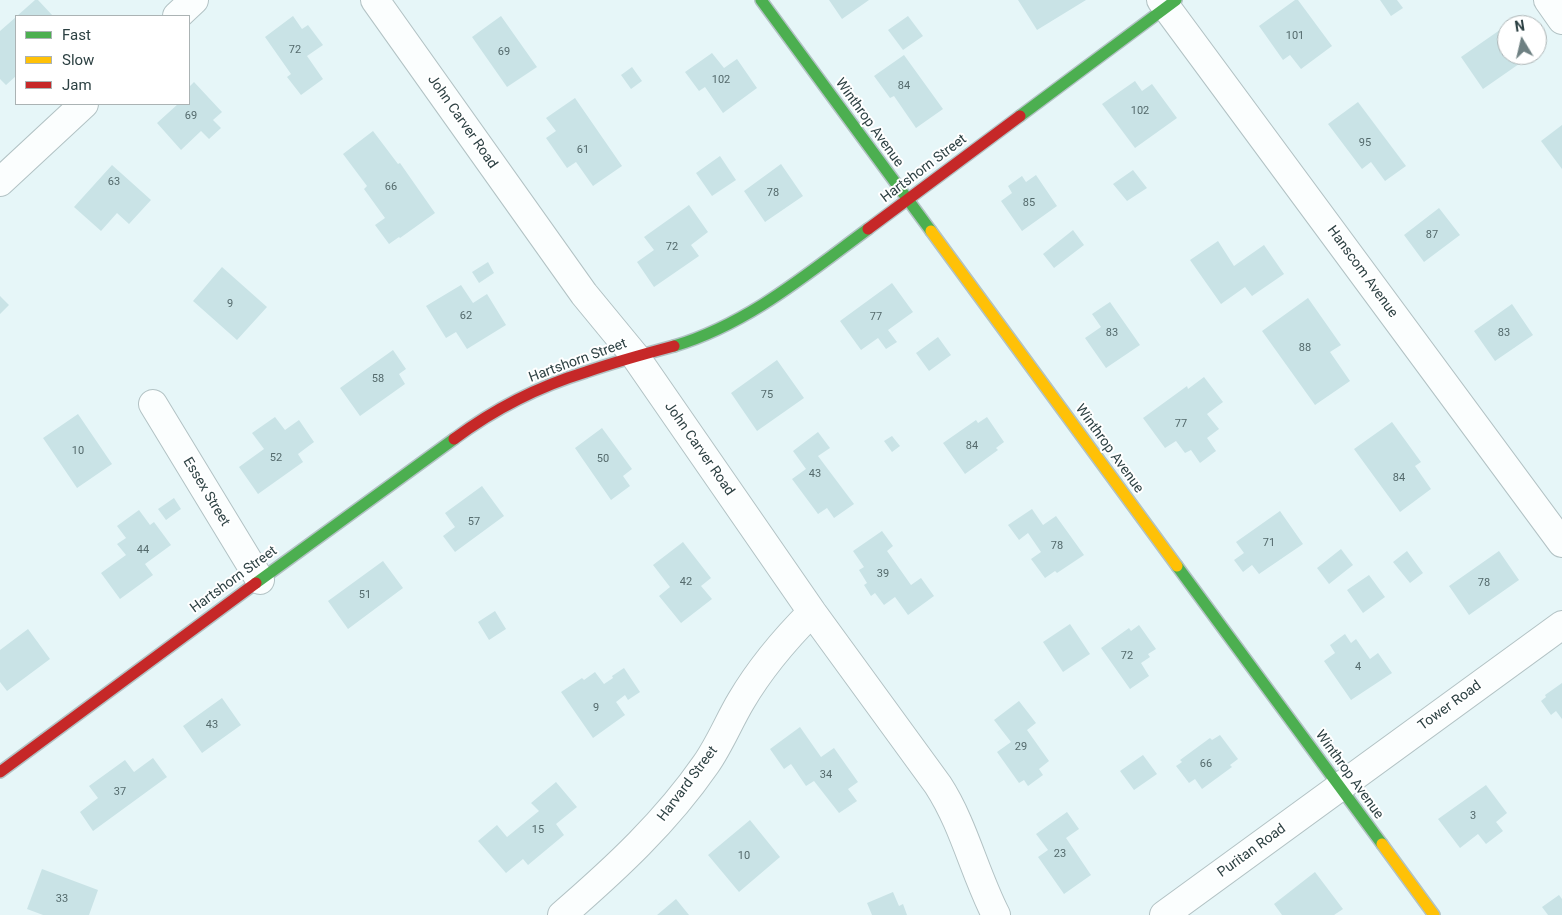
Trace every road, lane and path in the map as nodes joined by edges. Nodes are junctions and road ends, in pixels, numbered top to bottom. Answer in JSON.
{"nodes":[{"id":1,"x":194,"y":0,"type":"edge"},
{"id":2,"x":375,"y":0,"type":"edge"},
{"id":3,"x":760,"y":0,"type":"edge"},
{"id":4,"x":1548,"y":0,"type":"edge"},
{"id":5,"x":1168,"y":2,"type":"edge"},
{"id":6,"x":178,"y":15,"type":"edge"},
{"id":7,"x":1562,"y":20,"type":"edge"},
{"id":8,"x":83,"y":105,"type":"edge"},
{"id":9,"x":0,"y":182,"type":"edge"},
{"id":10,"x":907,"y":201,"type":"junction"},
{"id":11,"x":635,"y":356,"type":"junction"},
{"id":12,"x":153,"y":404,"type":"dead end"},
{"id":13,"x":1562,"y":543,"type":"edge"},
{"id":14,"x":260,"y":580,"type":"junction"},
{"id":15,"x":812,"y":612,"type":"junction"},
{"id":16,"x":1562,"y":625,"type":"edge"},
{"id":17,"x":0,"y":772,"type":"edge"},
{"id":18,"x":1339,"y":787,"type":"junction"},
{"id":19,"x":562,"y":915,"type":"edge"},
{"id":20,"x":996,"y":915,"type":"edge"},
{"id":21,"x":1164,"y":915,"type":"edge"},
{"id":22,"x":1434,"y":915,"type":"edge"}],
"edges":[{"from":1,"to":6,"type":"street"},
{"from":2,"to":11,"type":"street","name":"John Carver Road"},
{"from":3,"to":10,"type":"street","name":"Winthrop Avenue"},
{"from":4,"to":7,"type":"street"},
{"from":5,"to":10,"type":"street","name":"Hartshorn Street"},
{"from":5,"to":13,"type":"street","name":"Hanscom Avenue"},
{"from":8,"to":9,"type":"street"},
{"from":10,"to":11,"type":"street","name":"Hartshorn Street"},
{"from":10,"to":18,"type":"street","name":"Winthrop Avenue"},
{"from":11,"to":14,"type":"street","name":"Hartshorn Street"},
{"from":11,"to":15,"type":"street","name":"John Carver Road"},
{"from":12,"to":14,"type":"street","name":"Essex Street"},
{"from":14,"to":17,"type":"street","name":"Hartshorn Street"},
{"from":15,"to":19,"type":"street","name":"Harvard Street"},
{"from":15,"to":20,"type":"street","name":"John Carver Road"},
{"from":16,"to":18,"type":"street","name":"Tower Road"},
{"from":18,"to":21,"type":"street","name":"Puritan Road"},
{"from":18,"to":22,"type":"street","name":"Winthrop Avenue"}]}
